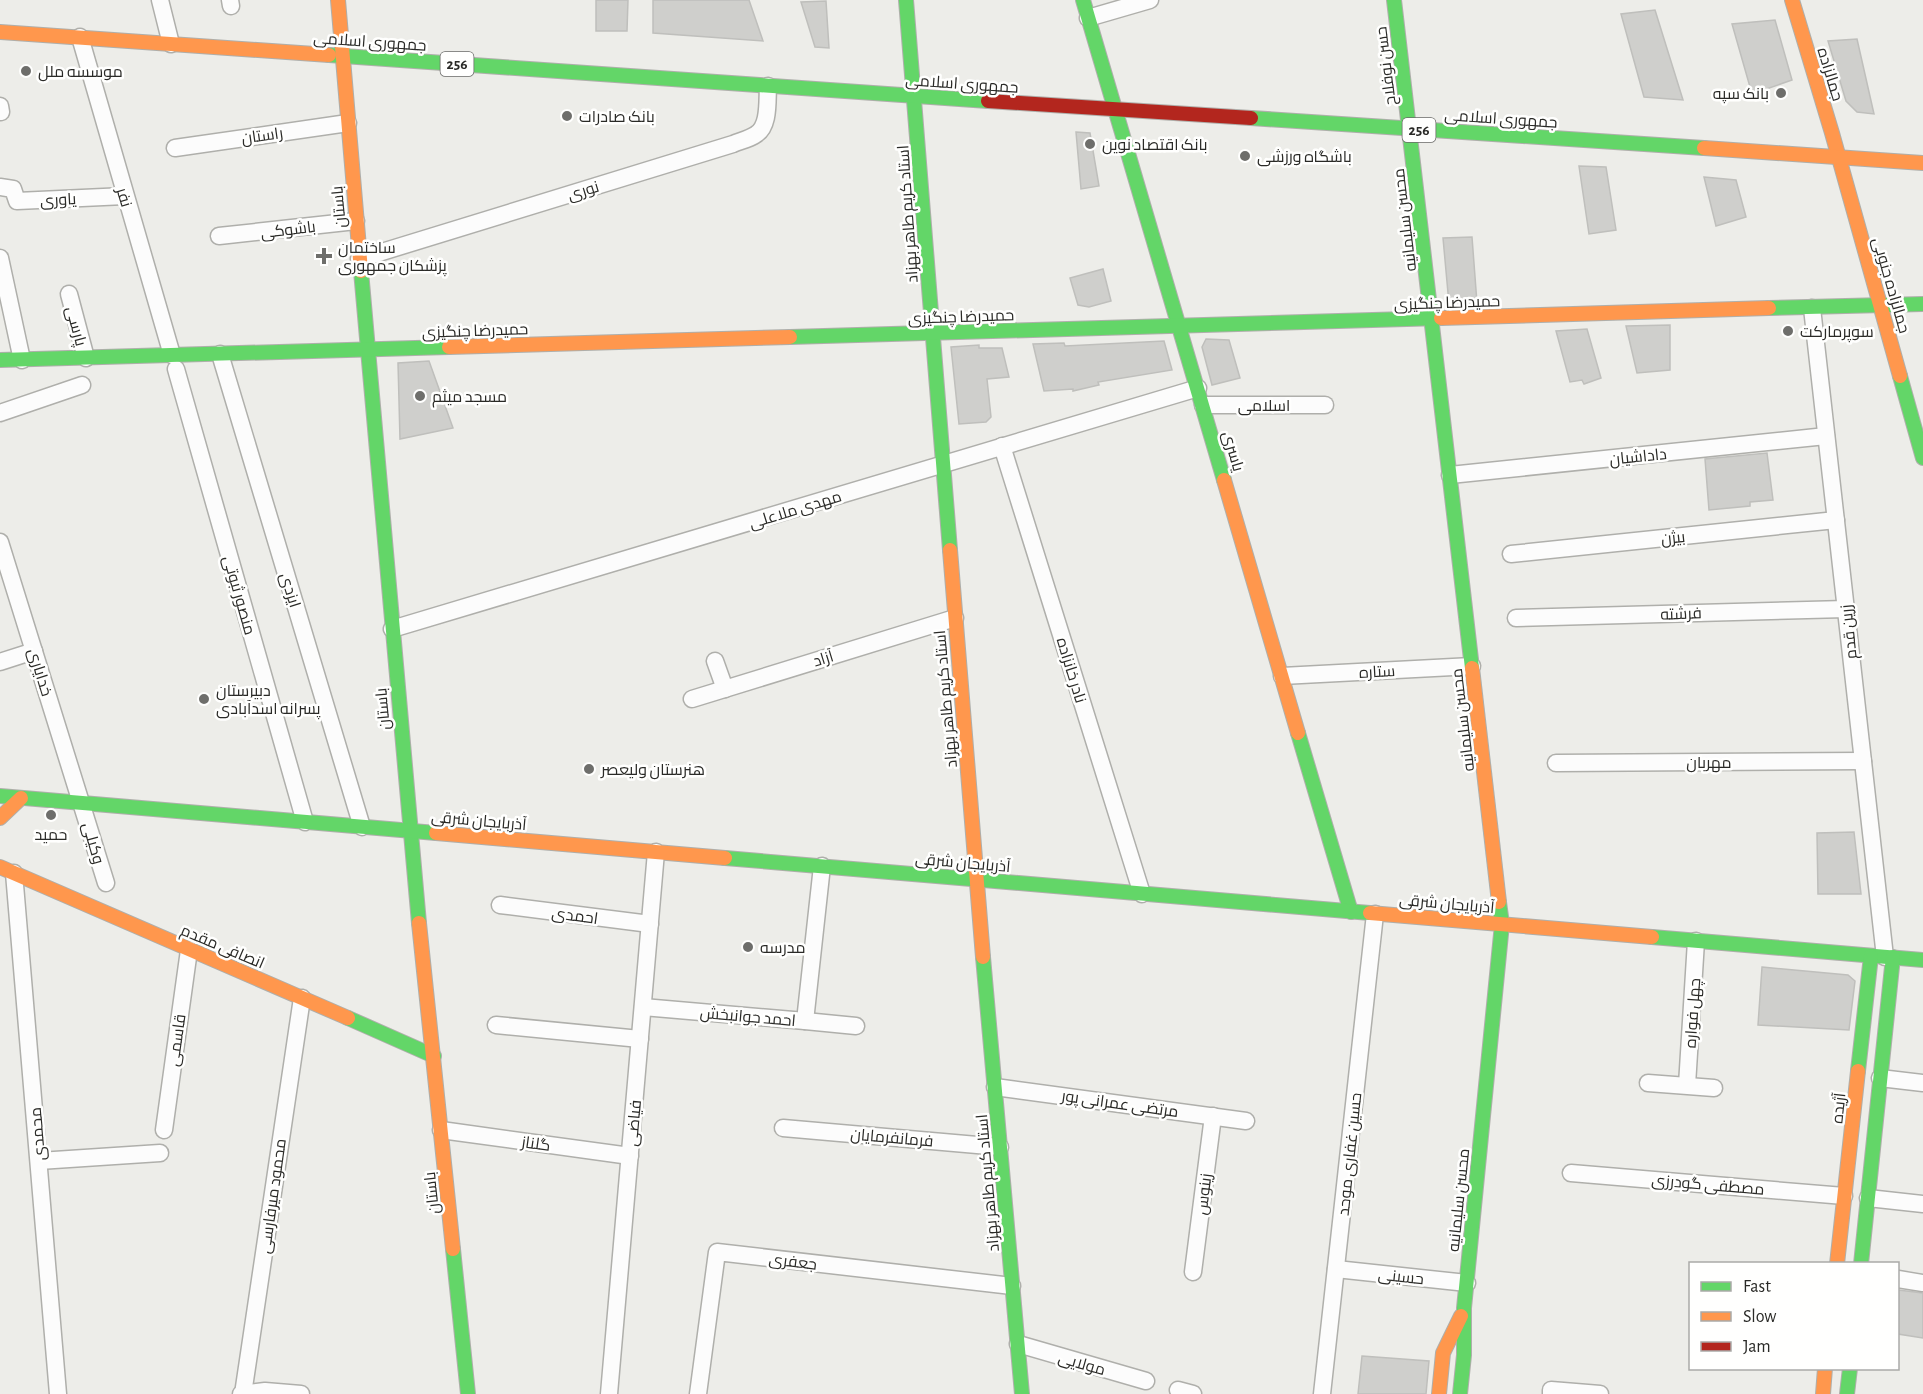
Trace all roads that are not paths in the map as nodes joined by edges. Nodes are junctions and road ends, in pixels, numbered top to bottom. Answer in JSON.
{"nodes":[{"id":1,"x":160,"y":0,"type":"edge"},
{"id":2,"x":338,"y":0,"type":"edge"},
{"id":3,"x":906,"y":0,"type":"edge"},
{"id":4,"x":1083,"y":0,"type":"edge"},
{"id":5,"x":1150,"y":0,"type":"edge"},
{"id":6,"x":1394,"y":0,"type":"edge"},
{"id":7,"x":1792,"y":0,"type":"edge"},
{"id":8,"x":1088,"y":18,"type":"junction"},
{"id":9,"x":0,"y":32,"type":"edge"},
{"id":10,"x":80,"y":38,"type":"junction"},
{"id":11,"x":171,"y":44,"type":"junction"},
{"id":12,"x":342,"y":56,"type":"junction"},
{"id":13,"x":768,"y":86,"type":"junction"},
{"id":14,"x":914,"y":96,"type":"junction"},
{"id":15,"x":1116,"y":110,"type":"junction"},
{"id":16,"x":348,"y":123,"type":"junction"},
{"id":17,"x":1410,"y":129,"type":"junction"},
{"id":18,"x":176,"y":148,"type":"dead end"},
{"id":19,"x":1838,"y":157,"type":"junction"},
{"id":20,"x":1923,"y":163,"type":"edge"},
{"id":21,"x":0,"y":187,"type":"edge"},
{"id":22,"x":125,"y":196,"type":"junction"},
{"id":23,"x":356,"y":221,"type":"junction"},
{"id":24,"x":219,"y":237,"type":"dead end"},
{"id":25,"x":0,"y":258,"type":"edge"},
{"id":26,"x":360,"y":259,"type":"junction"},
{"id":27,"x":69,"y":294,"type":"dead end"},
{"id":28,"x":1923,"y":304,"type":"edge"},
{"id":29,"x":1881,"y":306,"type":"junction"},
{"id":30,"x":1812,"y":308,"type":"junction"},
{"id":31,"x":1432,"y":319,"type":"junction"},
{"id":32,"x":1180,"y":326,"type":"junction"},
{"id":33,"x":933,"y":333,"type":"junction"},
{"id":34,"x":367,"y":350,"type":"junction"},
{"id":35,"x":220,"y":354,"type":"junction"},
{"id":36,"x":86,"y":358,"type":"junction"},
{"id":37,"x":0,"y":360,"type":"edge"},
{"id":38,"x":22,"y":360,"type":"junction"},
{"id":39,"x":174,"y":362,"type":"junction"},
{"id":40,"x":82,"y":385,"type":"dead end"},
{"id":41,"x":1198,"y":388,"type":"junction"},
{"id":42,"x":1203,"y":405,"type":"junction"},
{"id":43,"x":1325,"y":405,"type":"dead end"},
{"id":44,"x":0,"y":413,"type":"edge"},
{"id":45,"x":1826,"y":435,"type":"junction"},
{"id":46,"x":1002,"y":446,"type":"junction"},
{"id":47,"x":1923,"y":458,"type":"edge"},
{"id":48,"x":943,"y":464,"type":"junction"},
{"id":49,"x":1450,"y":475,"type":"junction"},
{"id":50,"x":1836,"y":520,"type":"junction"},
{"id":51,"x":1,"y":551,"type":"edge"},
{"id":52,"x":1511,"y":554,"type":"dead end"},
{"id":53,"x":1846,"y":609,"type":"junction"},
{"id":54,"x":955,"y":618,"type":"junction"},
{"id":55,"x":1516,"y":618,"type":"dead end"},
{"id":56,"x":392,"y":629,"type":"junction"},
{"id":57,"x":34,"y":651,"type":"junction"},
{"id":58,"x":715,"y":661,"type":"dead end"},
{"id":59,"x":0,"y":662,"type":"edge"},
{"id":60,"x":1472,"y":666,"type":"junction"},
{"id":61,"x":1282,"y":676,"type":"junction"},
{"id":62,"x":725,"y":688,"type":"junction"},
{"id":63,"x":692,"y":699,"type":"dead end"},
{"id":64,"x":1863,"y":761,"type":"junction"},
{"id":65,"x":1556,"y":763,"type":"dead end"},
{"id":66,"x":0,"y":796,"type":"edge"},
{"id":67,"x":21,"y":798,"type":"junction"},
{"id":68,"x":82,"y":803,"type":"junction"},
{"id":69,"x":0,"y":818,"type":"edge"},
{"id":70,"x":305,"y":822,"type":"junction"},
{"id":71,"x":362,"y":827,"type":"junction"},
{"id":72,"x":410,"y":831,"type":"junction"},
{"id":73,"x":656,"y":852,"type":"junction"},
{"id":74,"x":6,"y":865,"type":"edge"},
{"id":75,"x":822,"y":866,"type":"junction"},
{"id":76,"x":976,"y":880,"type":"junction"},
{"id":77,"x":106,"y":883,"type":"dead end"},
{"id":78,"x":1142,"y":894,"type":"junction"},
{"id":79,"x":500,"y":905,"type":"dead end"},
{"id":80,"x":1351,"y":912,"type":"junction"},
{"id":81,"x":1375,"y":914,"type":"junction"},
{"id":82,"x":650,"y":924,"type":"junction"},
{"id":83,"x":1502,"y":924,"type":"junction"},
{"id":84,"x":1696,"y":941,"type":"junction"},
{"id":85,"x":189,"y":950,"type":"junction"},
{"id":86,"x":1883,"y":957,"type":"junction"},
{"id":87,"x":1923,"y":960,"type":"edge"},
{"id":88,"x":302,"y":998,"type":"junction"},
{"id":89,"x":643,"y":1007,"type":"junction"},
{"id":90,"x":805,"y":1021,"type":"junction"},
{"id":91,"x":496,"y":1025,"type":"dead end"},
{"id":92,"x":856,"y":1026,"type":"dead end"},
{"id":93,"x":640,"y":1040,"type":"junction"},
{"id":94,"x":434,"y":1056,"type":"junction"},
{"id":95,"x":1880,"y":1078,"type":"junction"},
{"id":96,"x":1648,"y":1083,"type":"dead end"},
{"id":97,"x":1923,"y":1083,"type":"edge"},
{"id":98,"x":1687,"y":1085,"type":"junction"},
{"id":99,"x":995,"y":1087,"type":"junction"},
{"id":100,"x":1714,"y":1088,"type":"dead end"},
{"id":101,"x":1213,"y":1116,"type":"junction"},
{"id":102,"x":1246,"y":1121,"type":"dead end"},
{"id":103,"x":783,"y":1128,"type":"dead end"},
{"id":104,"x":164,"y":1130,"type":"dead end"},
{"id":105,"x":441,"y":1130,"type":"junction"},
{"id":106,"x":1000,"y":1147,"type":"junction"},
{"id":107,"x":160,"y":1153,"type":"dead end"},
{"id":108,"x":630,"y":1156,"type":"junction"},
{"id":109,"x":39,"y":1161,"type":"junction"},
{"id":110,"x":1571,"y":1173,"type":"dead end"},
{"id":111,"x":1844,"y":1196,"type":"junction"},
{"id":112,"x":1868,"y":1198,"type":"junction"},
{"id":113,"x":1923,"y":1204,"type":"edge"},
{"id":114,"x":1837,"y":1262,"type":"edge"},
{"id":115,"x":1861,"y":1262,"type":"edge"},
{"id":116,"x":1336,"y":1269,"type":"junction"},
{"id":117,"x":1193,"y":1272,"type":"dead end"},
{"id":118,"x":1899,"y":1279,"type":"edge"},
{"id":119,"x":1467,"y":1283,"type":"junction"},
{"id":120,"x":1923,"y":1283,"type":"edge"},
{"id":121,"x":1012,"y":1286,"type":"junction"},
{"id":122,"x":1464,"y":1308,"type":"junction"},
{"id":123,"x":1018,"y":1344,"type":"junction"},
{"id":124,"x":1826,"y":1370,"type":"edge"},
{"id":125,"x":1850,"y":1370,"type":"edge"},
{"id":126,"x":1146,"y":1382,"type":"dead end"},
{"id":127,"x":1551,"y":1392,"type":"edge"},
{"id":128,"x":468,"y":1393,"type":"edge"},
{"id":129,"x":58,"y":1394,"type":"edge"},
{"id":130,"x":242,"y":1394,"type":"edge"},
{"id":131,"x":301,"y":1394,"type":"edge"},
{"id":132,"x":485,"y":1394,"type":"edge"},
{"id":133,"x":609,"y":1394,"type":"edge"},
{"id":134,"x":698,"y":1394,"type":"edge"},
{"id":135,"x":1022,"y":1394,"type":"edge"},
{"id":136,"x":1322,"y":1394,"type":"edge"},
{"id":137,"x":1439,"y":1394,"type":"edge"},
{"id":138,"x":1460,"y":1394,"type":"edge"},
{"id":139,"x":1600,"y":1394,"type":"edge"},
{"id":140,"x":1823,"y":1394,"type":"edge"},
{"id":141,"x":1847,"y":1394,"type":"edge"}],
"edges":[{"from":1,"to":11,"type":"street"},
{"from":2,"to":12,"type":"street","name":"باستان"},
{"from":3,"to":14,"type":"street","name":"استاد کریم طاهر بهزاد"},
{"from":4,"to":8,"type":"street","name":"یاسری"},
{"from":5,"to":8,"type":"street"},
{"from":6,"to":17,"type":"street","name":"حسن نوفلاح"},
{"from":7,"to":19,"type":"street","name":"جمالزاده"},
{"from":8,"to":15,"type":"street","name":"یاسری"},
{"from":9,"to":10,"type":"street","name":"جمهوری اسلامی","number":"256"},
{"from":10,"to":11,"type":"street","name":"جمهوری اسلامی","number":"256"},
{"from":10,"to":22,"type":"street","name":"نفر"},
{"from":11,"to":12,"type":"street","name":"جمهوری اسلامی","number":"256"},
{"from":12,"to":13,"type":"street","name":"جمهوری اسلامی","number":"256"},
{"from":12,"to":16,"type":"street","name":"باستان"},
{"from":13,"to":14,"type":"street","name":"جمهوری اسلامی","number":"256"},
{"from":13,"to":26,"type":"street","name":"نوری"},
{"from":14,"to":15,"type":"street","name":"جمهوری اسلامی","number":"256"},
{"from":14,"to":33,"type":"street","name":"استاد کریم طاهر بهزاد"},
{"from":15,"to":17,"type":"street","name":"جمهوری اسلامی","number":"256"},
{"from":15,"to":32,"type":"street","name":"یاسری"},
{"from":16,"to":18,"type":"street","name":"راستان"},
{"from":16,"to":23,"type":"street","name":"باستان"},
{"from":17,"to":19,"type":"street","name":"جمهوری اسلامی","number":"256"},
{"from":17,"to":31,"type":"street","name":"محسن سلیمانیه"},
{"from":19,"to":20,"type":"street","name":"جمهوری اسلامی","number":"256"},
{"from":19,"to":29,"type":"street","name":"جمالزاده جنوبی"},
{"from":21,"to":22,"type":"street","name":"یاوری"},
{"from":22,"to":39,"type":"street","name":"نفر"},
{"from":23,"to":24,"type":"street","name":"باشوکی"},
{"from":23,"to":26,"type":"street","name":"باستان"},
{"from":25,"to":38,"type":"street"},
{"from":26,"to":34,"type":"street","name":"باستان"},
{"from":27,"to":36,"type":"street","name":"پارسی"},
{"from":28,"to":29,"type":"street","name":"حمیدرضا چنگیزی"},
{"from":29,"to":30,"type":"street","name":"حمیدرضا چنگیزی"},
{"from":29,"to":47,"type":"street","name":"جمالزاده جنوبی"},
{"from":30,"to":31,"type":"street","name":"حمیدرضا چنگیزی"},
{"from":30,"to":45,"type":"street","name":"زرین قدم"},
{"from":31,"to":32,"type":"street","name":"حمیدرضا چنگیزی"},
{"from":31,"to":49,"type":"street","name":"محسن سلیمانیه"},
{"from":32,"to":33,"type":"street","name":"حمیدرضا چنگیزی"},
{"from":32,"to":41,"type":"street","name":"یاسری"},
{"from":33,"to":34,"type":"street","name":"حمیدرضا چنگیزی"},
{"from":33,"to":48,"type":"street","name":"استاد کریم طاهر بهزاد"},
{"from":34,"to":35,"type":"street","name":"حمیدرضا چنگیزی"},
{"from":34,"to":56,"type":"street","name":"باستان"},
{"from":35,"to":39,"type":"street","name":"حمیدرضا چنگیزی"},
{"from":35,"to":71,"type":"street","name":"ایزدی"},
{"from":36,"to":38,"type":"street","name":"حمیدرضا چنگیزی"},
{"from":36,"to":39,"type":"street","name":"حمیدرضا چنگیزی"},
{"from":37,"to":38,"type":"street","name":"حمیدرضا چنگیزی"},
{"from":39,"to":70,"type":"street","name":"منصور ثبوتی"},
{"from":40,"to":44,"type":"street"},
{"from":41,"to":42,"type":"street","name":"یاسری"},
{"from":41,"to":46,"type":"street","name":"مهدی ملاعلی"},
{"from":42,"to":43,"type":"street","name":"اسلامی"},
{"from":42,"to":61,"type":"street","name":"یاسری"},
{"from":45,"to":49,"type":"street","name":"داداشیان"},
{"from":45,"to":50,"type":"street","name":"زرین قدم"},
{"from":46,"to":48,"type":"street","name":"مهدی ملاعلی"},
{"from":46,"to":78,"type":"street","name":"نادر خانزاده"},
{"from":48,"to":54,"type":"street","name":"استاد کریم طاهر بهزاد"},
{"from":48,"to":56,"type":"street","name":"مهدی ملاعلی"},
{"from":49,"to":60,"type":"street","name":"محسن سلیمانیه"},
{"from":50,"to":52,"type":"street","name":"بیژن"},
{"from":50,"to":53,"type":"street","name":"زرین قدم"},
{"from":51,"to":57,"type":"street","name":"خدایاری"},
{"from":53,"to":55,"type":"street","name":"فرشته"},
{"from":53,"to":64,"type":"street","name":"زرین قدم"},
{"from":54,"to":62,"type":"street","name":"آزاد"},
{"from":54,"to":76,"type":"street","name":"استاد کریم طاهر بهزاد"},
{"from":56,"to":72,"type":"street","name":"باستان"},
{"from":57,"to":59,"type":"street"},
{"from":57,"to":68,"type":"street","name":"خدایاری"},
{"from":58,"to":62,"type":"street"},
{"from":60,"to":61,"type":"street","name":"ستاره"},
{"from":60,"to":83,"type":"street","name":"محسن سلیمانیه"},
{"from":61,"to":80,"type":"street","name":"یاسری"},
{"from":62,"to":63,"type":"street","name":"آزاد"},
{"from":64,"to":65,"type":"street","name":"مهربان"},
{"from":64,"to":86,"type":"street","name":"زرین قدم"},
{"from":66,"to":67,"type":"street","name":"آذربایجان شرقی"},
{"from":67,"to":68,"type":"street","name":"آذربایجان شرقی"},
{"from":67,"to":69,"type":"street"},
{"from":68,"to":70,"type":"street","name":"آذربایجان شرقی"},
{"from":68,"to":77,"type":"street","name":"وکیلی"},
{"from":70,"to":71,"type":"street","name":"آذربایجان شرقی"},
{"from":71,"to":72,"type":"street","name":"آذربایجان شرقی"},
{"from":72,"to":73,"type":"street","name":"آذربایجان شرقی"},
{"from":72,"to":94,"type":"street","name":"باستان"},
{"from":73,"to":75,"type":"street","name":"آذربایجان شرقی"},
{"from":73,"to":82,"type":"street","name":"فیاضی"},
{"from":74,"to":85,"type":"street","name":"انصافی مقدم"},
{"from":74,"to":109,"type":"street","name":"محمدی"},
{"from":75,"to":76,"type":"street","name":"آذربایجان شرقی"},
{"from":75,"to":90,"type":"street","name":"احمد جوانبخش"},
{"from":76,"to":78,"type":"street","name":"آذربایجان شرقی"},
{"from":76,"to":99,"type":"street","name":"استاد کریم طاهر بهزاد"},
{"from":78,"to":80,"type":"street","name":"آذربایجان شرقی"},
{"from":79,"to":82,"type":"street","name":"احمدی"},
{"from":80,"to":81,"type":"street","name":"آذربایجان شرقی"},
{"from":81,"to":83,"type":"street","name":"آذربایجان شرقی"},
{"from":81,"to":116,"type":"street","name":"حسین غفاری موحد"},
{"from":82,"to":89,"type":"street","name":"فیاضی"},
{"from":83,"to":84,"type":"street","name":"آذربایجان شرقی"},
{"from":83,"to":119,"type":"street","name":"محسن سلیمانیه"},
{"from":84,"to":86,"type":"street","name":"آذربایجان شرقی"},
{"from":84,"to":98,"type":"street","name":"چهل فواره"},
{"from":85,"to":88,"type":"street","name":"انصافی مقدم"},
{"from":85,"to":104,"type":"street","name":"قاسمی"},
{"from":86,"to":87,"type":"street","name":"آذربایجان شرقی"},
{"from":86,"to":95,"type":"street"},
{"from":86,"to":111,"type":"street","name":"آژیده"},
{"from":88,"to":94,"type":"street","name":"انصافی مقدم"},
{"from":88,"to":130,"type":"street","name":"محمود میرفارسی"},
{"from":89,"to":90,"type":"street","name":"احمد جوانبخش"},
{"from":89,"to":93,"type":"street","name":"فیاضی"},
{"from":90,"to":92,"type":"street"},
{"from":91,"to":93,"type":"street"},
{"from":93,"to":108,"type":"street","name":"فیاضی"},
{"from":94,"to":105,"type":"street","name":"باستان"},
{"from":95,"to":97,"type":"street"},
{"from":95,"to":112,"type":"street"},
{"from":96,"to":98,"type":"street"},
{"from":98,"to":100,"type":"street"},
{"from":99,"to":101,"type":"street","name":"مرتضی عمرانی پور"},
{"from":99,"to":106,"type":"street","name":"استاد کریم طاهر بهزاد"},
{"from":101,"to":102,"type":"street","name":"مرتضی عمرانی پور"},
{"from":101,"to":117,"type":"street","name":"زینوس"},
{"from":103,"to":106,"type":"street","name":"فرمانفرمایان"},
{"from":105,"to":108,"type":"street","name":"گلناز"},
{"from":105,"to":128,"type":"street","name":"باستان"},
{"from":106,"to":121,"type":"street","name":"استاد کریم طاهر بهزاد"},
{"from":107,"to":109,"type":"street"},
{"from":108,"to":133,"type":"street","name":"فیاضی"},
{"from":109,"to":129,"type":"street","name":"محمدی"},
{"from":110,"to":111,"type":"street","name":"مصطفی گودرزی"},
{"from":111,"to":112,"type":"street"},
{"from":111,"to":114,"type":"street","name":"آژیده"},
{"from":112,"to":113,"type":"street"},
{"from":112,"to":115,"type":"street"},
{"from":116,"to":119,"type":"street","name":"حسینی"},
{"from":116,"to":136,"type":"street","name":"حسین غفاری موحد"},
{"from":118,"to":120,"type":"street"},
{"from":119,"to":122,"type":"street","name":"محسن سلیمانیه"},
{"from":121,"to":123,"type":"street","name":"استاد کریم طاهر بهزاد"},
{"from":121,"to":134,"type":"street","name":"جعفری"},
{"from":122,"to":137,"type":"street","name":"محسن سلیمانیه"},
{"from":122,"to":138,"type":"street","name":"محسن سلیمانیه"},
{"from":123,"to":126,"type":"street","name":"مولایی"},
{"from":123,"to":135,"type":"street","name":"استاد کریم طاهر بهزاد"},
{"from":124,"to":140,"type":"street"},
{"from":125,"to":141,"type":"street"},
{"from":127,"to":139,"type":"street"},
{"from":128,"to":132,"type":"street"},
{"from":130,"to":131,"type":"street"}]}
